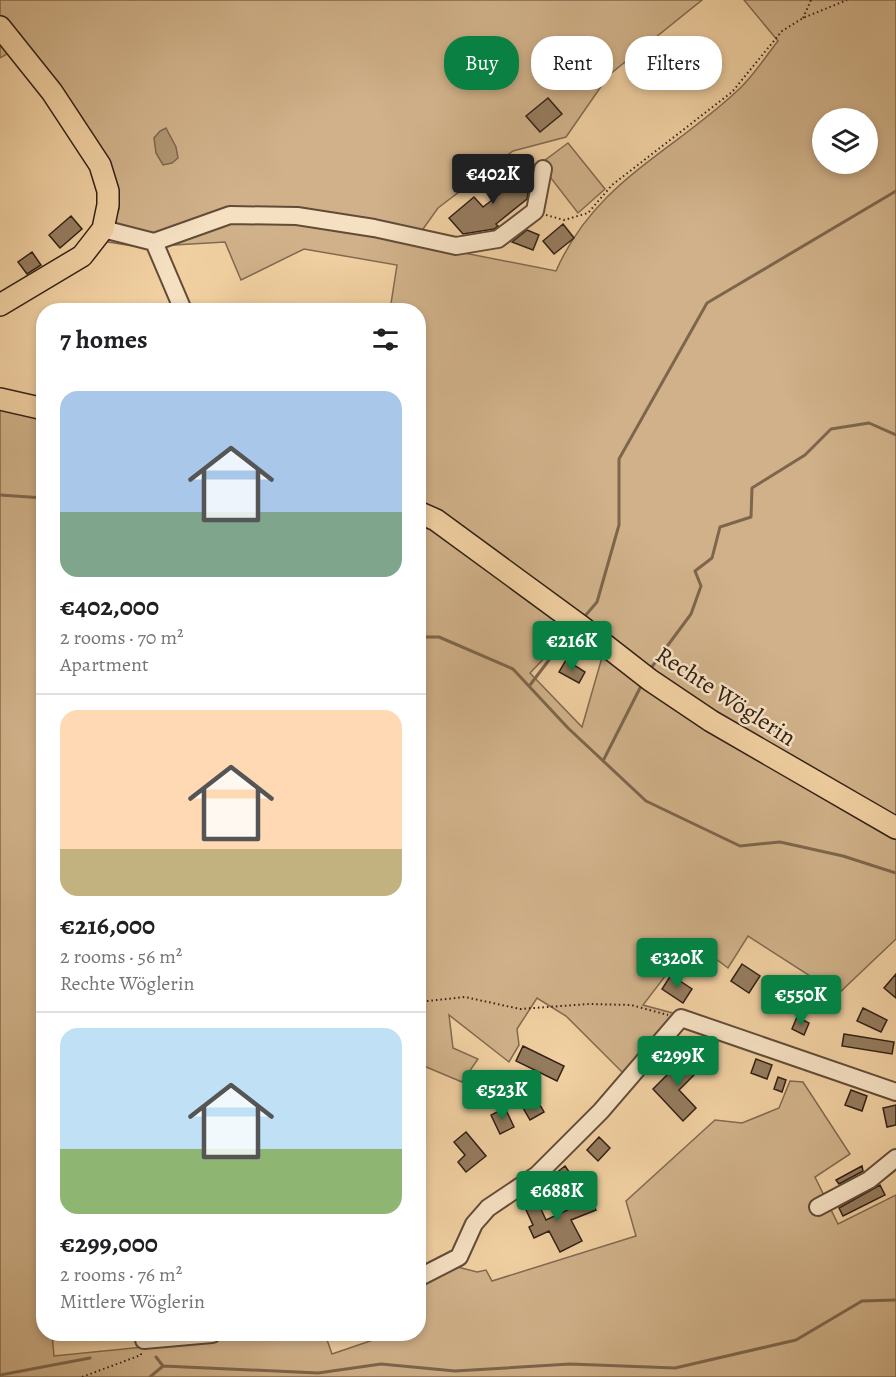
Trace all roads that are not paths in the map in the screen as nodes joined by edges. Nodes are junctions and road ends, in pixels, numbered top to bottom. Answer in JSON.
{"nodes":[{"id":1,"x":0,"y":27,"type":"edge"},
{"id":2,"x":543,"y":169,"type":"dead end"},
{"id":3,"x":103,"y":229,"type":"junction"},
{"id":4,"x":154,"y":242,"type":"junction"},
{"id":5,"x":180,"y":303,"type":"edge"},
{"id":6,"x":0,"y":305,"type":"edge"},
{"id":7,"x":0,"y":399,"type":"edge"},
{"id":8,"x":36,"y":407,"type":"edge"},
{"id":9,"x":426,"y":516,"type":"edge"},
{"id":10,"x":896,"y":828,"type":"edge"},
{"id":11,"x":896,"y":1092,"type":"edge"},
{"id":12,"x":896,"y":1158,"type":"edge"},
{"id":13,"x":818,"y":1208,"type":"dead end"},
{"id":14,"x":426,"y":1274,"type":"edge"}],
"edges":[{"from":1,"to":3,"type":"main road"},
{"from":2,"to":4,"type":"street"},
{"from":3,"to":4,"type":"street"},
{"from":3,"to":6,"type":"main road"},
{"from":4,"to":5,"type":"street"},
{"from":7,"to":8,"type":"main road"},
{"from":9,"to":10,"type":"main road","name":"Rechte Wöglerin"},
{"from":11,"to":14,"type":"street"},
{"from":12,"to":13,"type":"street"}]}
